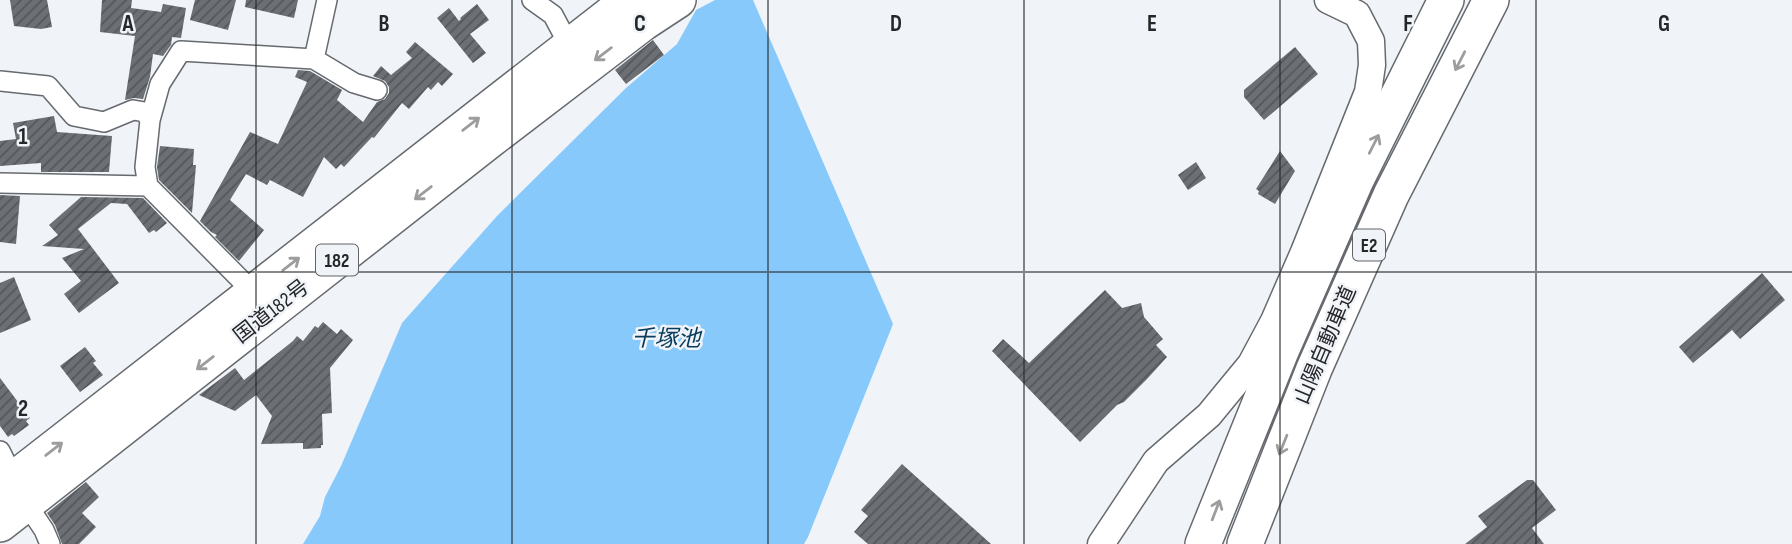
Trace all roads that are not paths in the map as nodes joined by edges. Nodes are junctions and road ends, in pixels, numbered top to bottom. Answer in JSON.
{"nodes":[{"id":1,"x":327,"y":0,"type":"edge"},
{"id":2,"x":532,"y":0,"type":"edge"},
{"id":3,"x":629,"y":0,"type":"edge"},
{"id":4,"x":678,"y":0,"type":"edge"},
{"id":5,"x":1328,"y":0,"type":"edge"},
{"id":6,"x":1446,"y":0,"type":"edge"},
{"id":7,"x":1491,"y":0,"type":"edge"},
{"id":8,"x":570,"y":47,"type":"junction"},
{"id":9,"x":314,"y":59,"type":"junction"},
{"id":10,"x":0,"y":80,"type":"edge"},
{"id":11,"x":377,"y":90,"type":"dead end"},
{"id":12,"x":150,"y":120,"type":"junction"},
{"id":13,"x":0,"y":183,"type":"edge"},
{"id":14,"x":148,"y":186,"type":"junction"},
{"id":15,"x":254,"y":293,"type":"junction"},
{"id":16,"x":8,"y":490,"type":"edge"},
{"id":17,"x":50,"y":544,"type":"edge"},
{"id":18,"x":1101,"y":544,"type":"edge"},
{"id":19,"x":1203,"y":544,"type":"edge"},
{"id":20,"x":1245,"y":544,"type":"edge"}],
"edges":[{"from":1,"to":9,"type":"street"},
{"from":2,"to":8,"type":"street"},
{"from":3,"to":8,"type":"highway","name":"国道182号","number":"182"},
{"from":4,"to":16,"type":"highway","name":"国道182号","number":"182","one_way":true},
{"from":5,"to":18,"type":"street"},
{"from":19,"to":6,"type":"highway","name":"山陽自動車道","number":"E2","one_way":true},
{"from":7,"to":20,"type":"highway","name":"山陽自動車道","number":"E2","one_way":true},
{"from":15,"to":8,"type":"highway","name":"国道182号","number":"182","one_way":true},
{"from":9,"to":11,"type":"street"},
{"from":9,"to":12,"type":"street"},
{"from":10,"to":12,"type":"street"},
{"from":12,"to":14,"type":"street"},
{"from":13,"to":14,"type":"street"},
{"from":14,"to":15,"type":"street"},
{"from":16,"to":15,"type":"highway","name":"国道182号","number":"182","one_way":true},
{"from":16,"to":17,"type":"street"}]}
